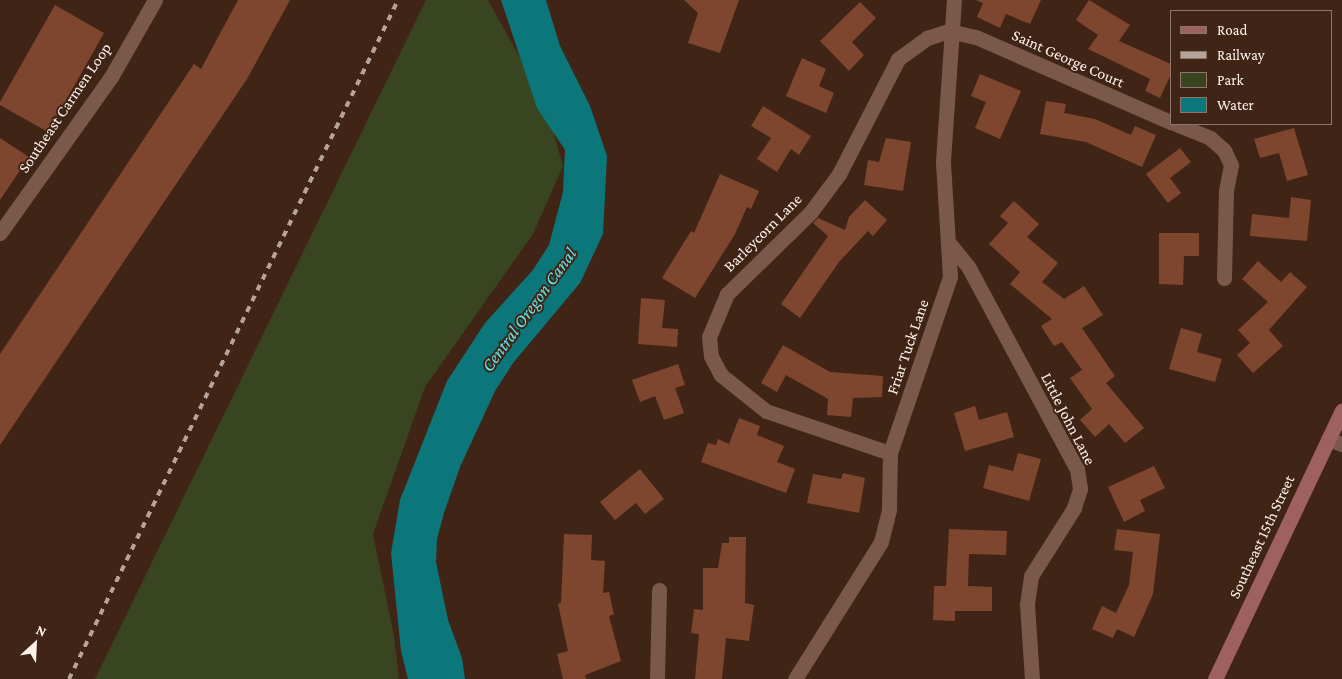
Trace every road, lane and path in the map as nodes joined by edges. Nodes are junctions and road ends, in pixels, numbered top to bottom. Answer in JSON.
{"nodes":[{"id":1,"x":155,"y":0,"type":"edge"},
{"id":2,"x":954,"y":0,"type":"edge"},
{"id":3,"x":949,"y":31,"type":"junction"},
{"id":4,"x":1170,"y":122,"type":"edge"},
{"id":5,"x":1178,"y":125,"type":"edge"},
{"id":6,"x":0,"y":233,"type":"edge"},
{"id":7,"x":949,"y":243,"type":"junction"},
{"id":8,"x":1224,"y":278,"type":"dead end"},
{"id":9,"x":1342,"y":410,"type":"edge"},
{"id":10,"x":1335,"y":441,"type":"edge"},
{"id":11,"x":890,"y":453,"type":"junction"},
{"id":12,"x":659,"y":590,"type":"dead end"},
{"id":13,"x":657,"y":679,"type":"edge"},
{"id":14,"x":795,"y":679,"type":"edge"},
{"id":15,"x":1032,"y":679,"type":"edge"},
{"id":16,"x":1215,"y":679,"type":"edge"}],
"edges":[{"from":1,"to":6,"type":"street","name":"Southeast Carmen Loop"},
{"from":2,"to":3,"type":"street","name":"Friar Tuck Lane"},
{"from":3,"to":4,"type":"street","name":"Saint George Court"},
{"from":3,"to":7,"type":"street","name":"Friar Tuck Lane"},
{"from":3,"to":11,"type":"street","name":"Barleycorn Lane"},
{"from":5,"to":8,"type":"street"},
{"from":7,"to":11,"type":"street","name":"Friar Tuck Lane"},
{"from":7,"to":15,"type":"street","name":"Little John Lane"},
{"from":9,"to":10,"type":"main road","name":"Southeast 15th Street"},
{"from":10,"to":16,"type":"main road","name":"Southeast 15th Street"},
{"from":11,"to":14,"type":"street","name":"Friar Tuck Lane"},
{"from":12,"to":13,"type":"street"}]}
